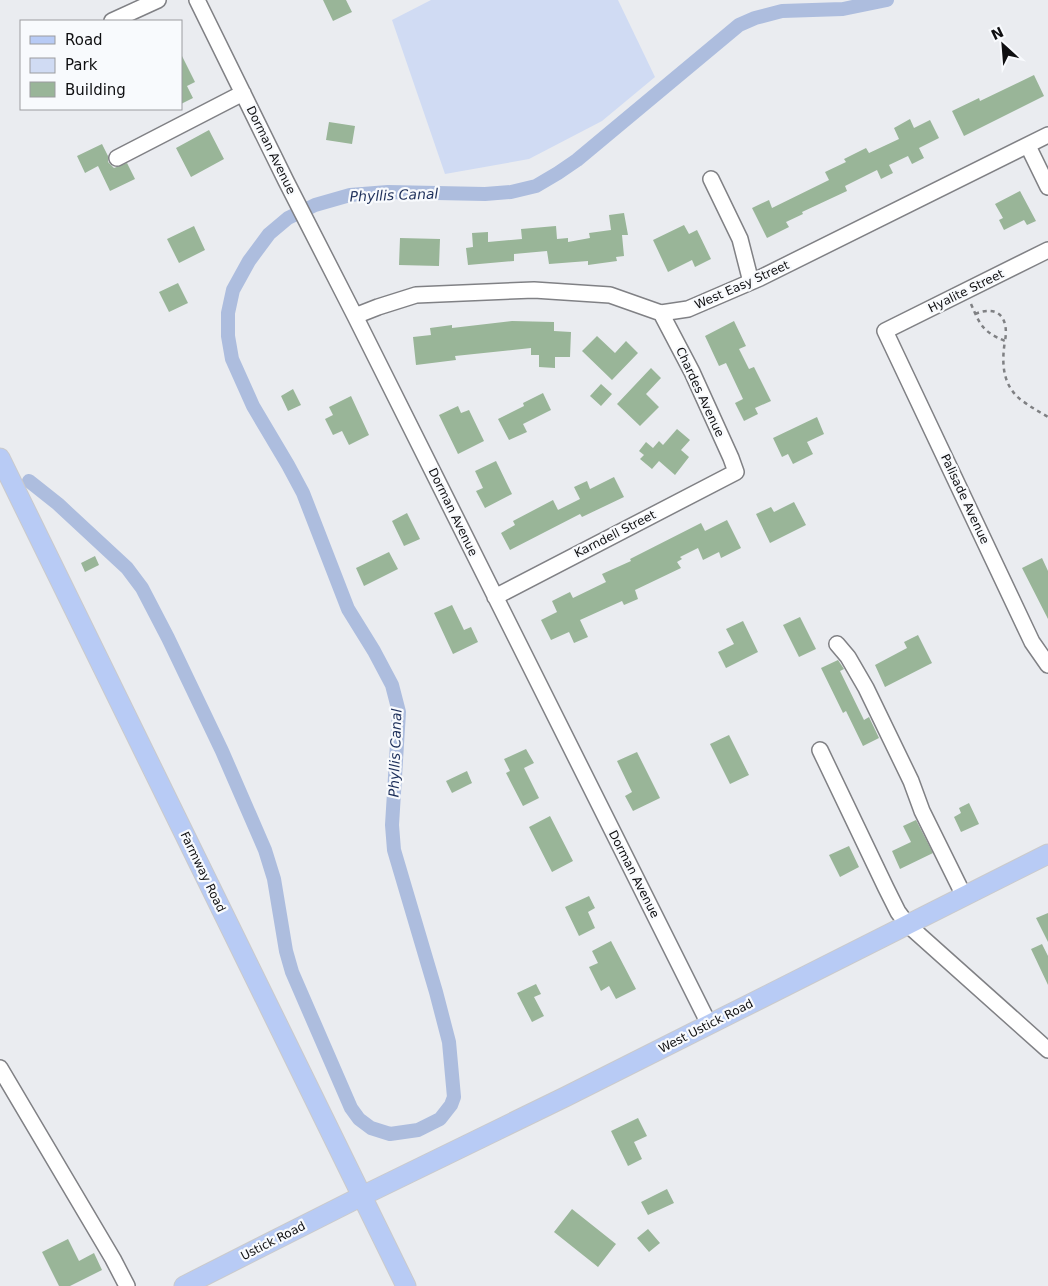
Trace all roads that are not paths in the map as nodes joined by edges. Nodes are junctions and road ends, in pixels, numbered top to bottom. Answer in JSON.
{"nodes":[{"id":1,"x":158,"y":0,"type":"edge"},
{"id":2,"x":198,"y":0,"type":"edge"},
{"id":3,"x":114,"y":20,"type":"edge"},
{"id":4,"x":243,"y":94,"type":"junction"},
{"id":5,"x":1048,"y":135,"type":"edge"},
{"id":6,"x":1028,"y":146,"type":"junction"},
{"id":7,"x":117,"y":158,"type":"dead end"},
{"id":8,"x":711,"y":179,"type":"dead end"},
{"id":9,"x":1048,"y":187,"type":"edge"},
{"id":10,"x":1048,"y":250,"type":"edge"},
{"id":11,"x":751,"y":282,"type":"junction"},
{"id":12,"x":661,"y":313,"type":"junction"},
{"id":13,"x":355,"y":316,"type":"junction"},
{"id":14,"x":885,"y":331,"type":"joint"},
{"id":15,"x":0,"y":458,"type":"edge"},
{"id":16,"x":736,"y":472,"type":"joint"},
{"id":17,"x":494,"y":596,"type":"junction"},
{"id":18,"x":837,"y":644,"type":"dead end"},
{"id":19,"x":1048,"y":665,"type":"edge"},
{"id":20,"x":820,"y":750,"type":"dead end"},
{"id":21,"x":1048,"y":855,"type":"edge"},
{"id":22,"x":964,"y":896,"type":"junction"},
{"id":23,"x":907,"y":924,"type":"junction"},
{"id":24,"x":708,"y":1024,"type":"junction"},
{"id":25,"x":1048,"y":1050,"type":"edge"},
{"id":26,"x":0,"y":1068,"type":"edge"},
{"id":27,"x":362,"y":1196,"type":"junction"},
{"id":28,"x":127,"y":1286,"type":"edge"},
{"id":29,"x":184,"y":1286,"type":"edge"},
{"id":30,"x":406,"y":1286,"type":"edge"}],
"edges":[{"from":1,"to":3,"type":"street"},
{"from":2,"to":4,"type":"street","name":"Dorman Avenue"},
{"from":4,"to":7,"type":"street"},
{"from":4,"to":13,"type":"street","name":"Dorman Avenue"},
{"from":5,"to":6,"type":"street","name":"West Easy Street"},
{"from":6,"to":9,"type":"street"},
{"from":6,"to":11,"type":"street","name":"West Easy Street"},
{"from":8,"to":11,"type":"street"},
{"from":10,"to":14,"type":"street","name":"Hyalite Street"},
{"from":11,"to":12,"type":"street","name":"West Easy Street"},
{"from":12,"to":13,"type":"street","name":"West Easy Street"},
{"from":12,"to":16,"type":"street","name":"Chardes Avenue"},
{"from":13,"to":17,"type":"street","name":"Dorman Avenue"},
{"from":14,"to":19,"type":"street","name":"Palisade Avenue"},
{"from":15,"to":27,"type":"main road","name":"Farmway Road"},
{"from":16,"to":17,"type":"street","name":"Karndell Street"},
{"from":17,"to":24,"type":"street","name":"Dorman Avenue"},
{"from":18,"to":22,"type":"street"},
{"from":20,"to":23,"type":"street"},
{"from":21,"to":22,"type":"main road","name":"West Ustick Road"},
{"from":22,"to":23,"type":"main road","name":"West Ustick Road"},
{"from":23,"to":24,"type":"main road","name":"West Ustick Road"},
{"from":23,"to":25,"type":"street"},
{"from":24,"to":27,"type":"main road","name":"West Ustick Road"},
{"from":26,"to":28,"type":"street"},
{"from":27,"to":29,"type":"main road","name":"Ustick Road"},
{"from":27,"to":30,"type":"main road","name":"Farmway Road"}]}
